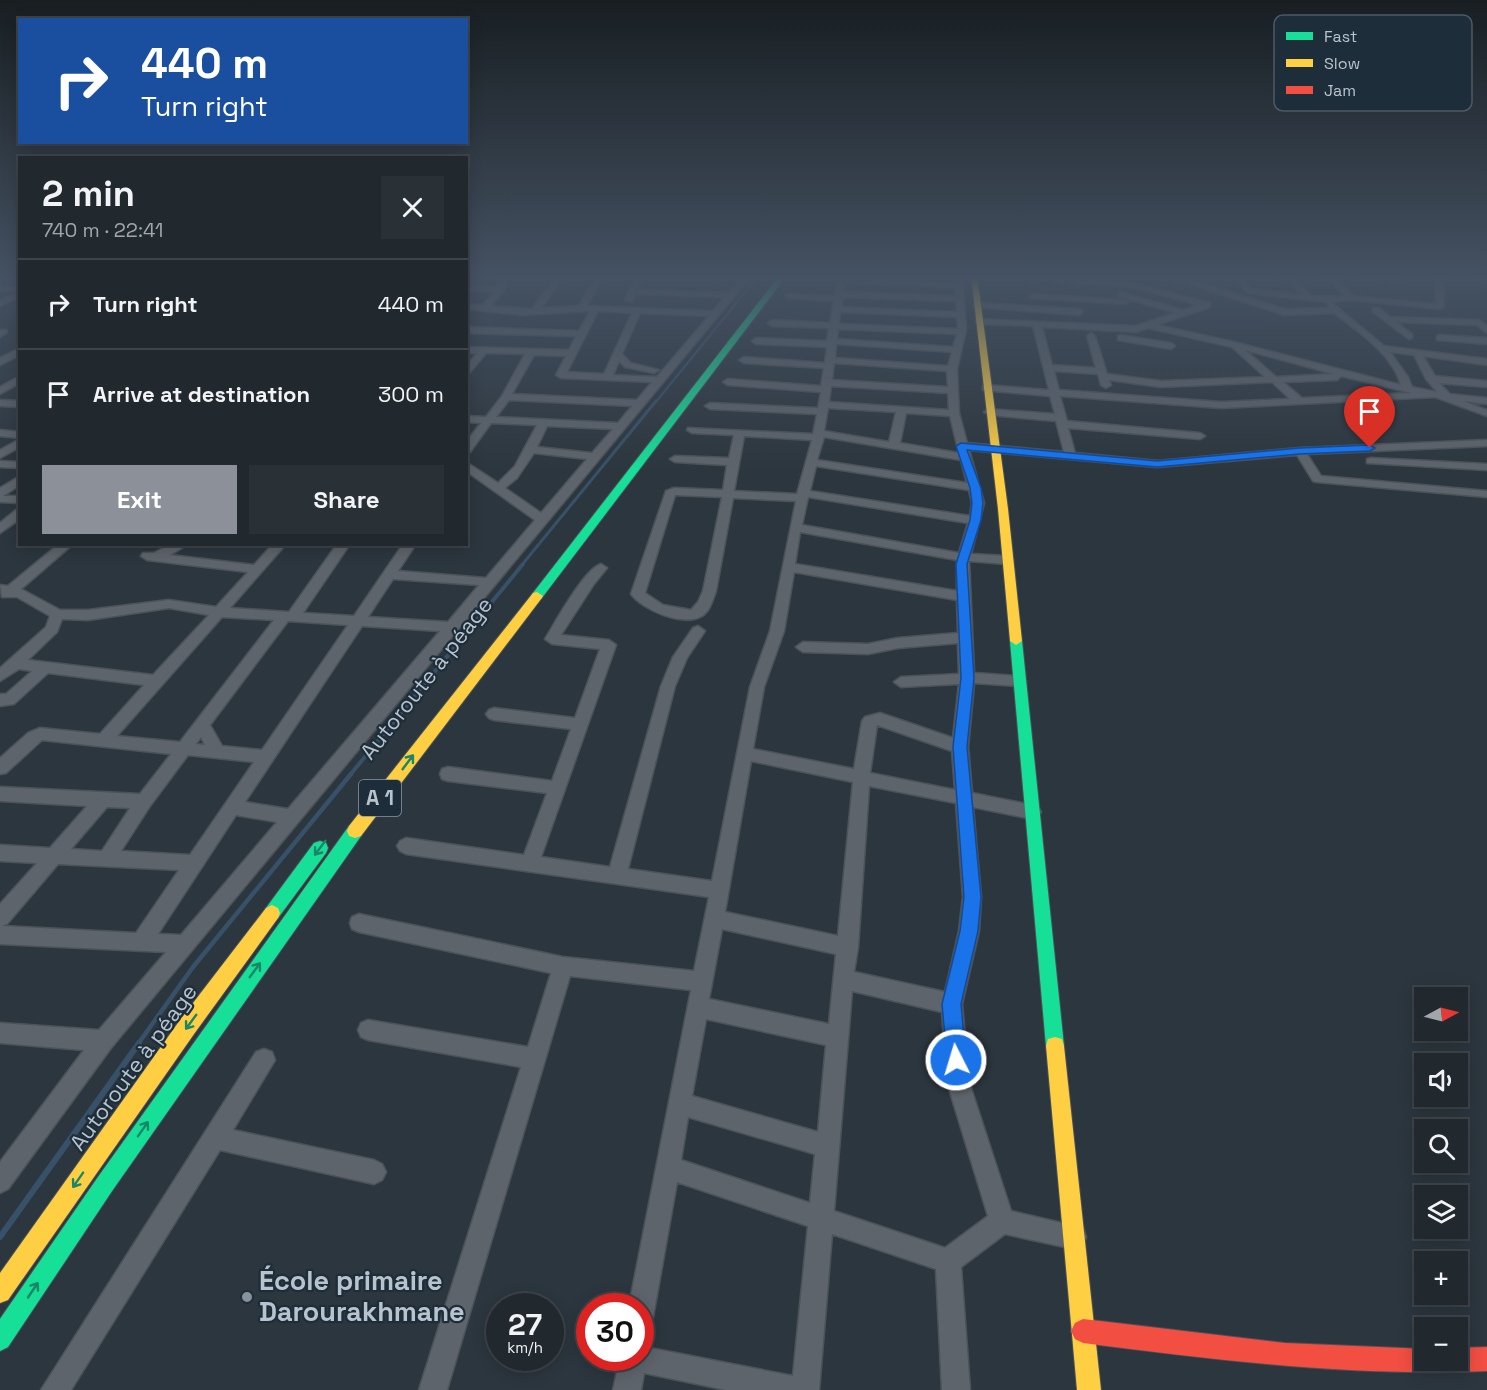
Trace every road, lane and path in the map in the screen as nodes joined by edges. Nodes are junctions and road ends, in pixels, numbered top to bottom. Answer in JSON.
{"nodes":[{"id":1,"x":525,"y":340,"type":"edge"},
{"id":2,"x":579,"y":340,"type":"edge"},
{"id":3,"x":623,"y":340,"type":"edge"},
{"id":4,"x":693,"y":340,"type":"edge"},
{"id":5,"x":721,"y":340,"type":"edge"},
{"id":6,"x":734,"y":340,"type":"edge"},
{"id":7,"x":831,"y":340,"type":"edge"},
{"id":8,"x":960,"y":340,"type":"edge"},
{"id":9,"x":981,"y":340,"type":"edge"},
{"id":10,"x":1041,"y":340,"type":"edge"},
{"id":11,"x":1092,"y":340,"type":"edge"},
{"id":12,"x":1146,"y":340,"type":"edge"},
{"id":13,"x":1216,"y":340,"type":"edge"},
{"id":14,"x":1371,"y":340,"type":"edge"},
{"id":15,"x":1441,"y":340,"type":"edge"},
{"id":16,"x":1469,"y":340,"type":"edge"},
{"id":17,"x":756,"y":341,"type":"dead end"},
{"id":18,"x":1487,"y":341,"type":"edge"},
{"id":19,"x":831,"y":343,"type":"junction"},
{"id":20,"x":1231,"y":343,"type":"junction"},
{"id":21,"x":1171,"y":346,"type":"dead end"},
{"id":22,"x":1381,"y":348,"type":"junction"},
{"id":23,"x":474,"y":350,"type":"edge"},
{"id":24,"x":957,"y":350,"type":"junction"},
{"id":25,"x":518,"y":352,"type":"junction"},
{"id":26,"x":531,"y":352,"type":"junction"},
{"id":27,"x":16,"y":353,"type":"edge"},
{"id":28,"x":1417,"y":353,"type":"junction"},
{"id":29,"x":0,"y":354,"type":"edge"},
{"id":30,"x":572,"y":354,"type":"junction"},
{"id":31,"x":617,"y":354,"type":"junction"},
{"id":32,"x":1449,"y":357,"type":"junction"},
{"id":33,"x":744,"y":360,"type":"dead end"},
{"id":34,"x":1296,"y":361,"type":"junction"},
{"id":35,"x":0,"y":362,"type":"edge"},
{"id":36,"x":1487,"y":362,"type":"edge"},
{"id":37,"x":829,"y":363,"type":"junction"},
{"id":38,"x":468,"y":368,"type":"edge"},
{"id":39,"x":1048,"y":368,"type":"junction"},
{"id":40,"x":952,"y":369,"type":"junction"},
{"id":41,"x":1102,"y":374,"type":"junction"},
{"id":42,"x":664,"y":376,"type":"junction"},
{"id":43,"x":1353,"y":376,"type":"junction"},
{"id":44,"x":604,"y":377,"type":"junction"},
{"id":45,"x":1318,"y":377,"type":"junction"},
{"id":46,"x":1273,"y":379,"type":"junction"},
{"id":47,"x":1431,"y":379,"type":"junction"},
{"id":48,"x":18,"y":381,"type":"edge"},
{"id":49,"x":728,"y":382,"type":"dead end"},
{"id":50,"x":1487,"y":384,"type":"edge"},
{"id":51,"x":826,"y":386,"type":"junction"},
{"id":52,"x":986,"y":388,"type":"junction"},
{"id":53,"x":1407,"y":388,"type":"junction"},
{"id":54,"x":953,"y":390,"type":"junction"},
{"id":55,"x":0,"y":391,"type":"edge"},
{"id":56,"x":1054,"y":393,"type":"junction"},
{"id":57,"x":1432,"y":395,"type":"junction"},
{"id":58,"x":506,"y":397,"type":"junction"},
{"id":59,"x":1110,"y":398,"type":"junction"},
{"id":60,"x":1447,"y":398,"type":"junction"},
{"id":61,"x":1346,"y":399,"type":"junction"},
{"id":62,"x":576,"y":400,"type":"junction"},
{"id":63,"x":1299,"y":401,"type":"junction"},
{"id":64,"x":1487,"y":401,"type":"edge"},
{"id":65,"x":0,"y":403,"type":"edge"},
{"id":66,"x":640,"y":403,"type":"junction"},
{"id":67,"x":18,"y":404,"type":"edge"},
{"id":68,"x":710,"y":406,"type":"dead end"},
{"id":69,"x":823,"y":408,"type":"junction"},
{"id":70,"x":902,"y":410,"type":"junction"},
{"id":71,"x":989,"y":412,"type":"junction"},
{"id":72,"x":954,"y":413,"type":"junction"},
{"id":73,"x":1487,"y":413,"type":"edge"},
{"id":74,"x":468,"y":419,"type":"edge"},
{"id":75,"x":487,"y":420,"type":"junction"},
{"id":76,"x":1061,"y":421,"type":"junction"},
{"id":77,"x":543,"y":423,"type":"junction"},
{"id":78,"x":621,"y":426,"type":"junction"},
{"id":79,"x":692,"y":430,"type":"dead end"},
{"id":80,"x":0,"y":433,"type":"edge"},
{"id":81,"x":740,"y":433,"type":"junction"},
{"id":82,"x":18,"y":435,"type":"edge"},
{"id":83,"x":819,"y":435,"type":"junction"},
{"id":84,"x":1200,"y":436,"type":"dead end"},
{"id":85,"x":18,"y":443,"type":"edge"},
{"id":86,"x":1487,"y":443,"type":"edge"},
{"id":87,"x":894,"y":446,"type":"junction"},
{"id":88,"x":468,"y":447,"type":"edge"},
{"id":89,"x":994,"y":448,"type":"junction"},
{"id":90,"x":530,"y":449,"type":"junction"},
{"id":91,"x":1300,"y":451,"type":"junction"},
{"id":92,"x":962,"y":452,"type":"junction"},
{"id":93,"x":0,"y":455,"type":"edge"},
{"id":94,"x":1070,"y":455,"type":"junction"},
{"id":95,"x":594,"y":457,"type":"junction"},
{"id":96,"x":675,"y":459,"type":"dead end"},
{"id":97,"x":1371,"y":461,"type":"dead end"},
{"id":98,"x":733,"y":462,"type":"junction"},
{"id":99,"x":812,"y":462,"type":"junction"},
{"id":100,"x":0,"y":464,"type":"edge"},
{"id":101,"x":18,"y":465,"type":"edge"},
{"id":102,"x":1487,"y":467,"type":"edge"},
{"id":103,"x":469,"y":472,"type":"edge"},
{"id":104,"x":18,"y":480,"type":"edge"},
{"id":105,"x":497,"y":488,"type":"junction"},
{"id":106,"x":975,"y":488,"type":"junction"},
{"id":107,"x":0,"y":493,"type":"edge"},
{"id":108,"x":728,"y":494,"type":"junction"},
{"id":109,"x":1487,"y":494,"type":"edge"},
{"id":110,"x":802,"y":496,"type":"junction"},
{"id":111,"x":0,"y":499,"type":"edge"},
{"id":112,"x":18,"y":500,"type":"edge"},
{"id":113,"x":18,"y":515,"type":"edge"},
{"id":114,"x":541,"y":519,"type":"junction"},
{"id":115,"x":975,"y":520,"type":"junction"},
{"id":116,"x":18,"y":526,"type":"edge"},
{"id":117,"x":2,"y":527,"type":"edge"},
{"id":118,"x":795,"y":527,"type":"junction"},
{"id":119,"x":64,"y":546,"type":"edge"},
{"id":120,"x":173,"y":546,"type":"edge"},
{"id":121,"x":278,"y":546,"type":"edge"},
{"id":122,"x":342,"y":546,"type":"edge"},
{"id":123,"x":409,"y":546,"type":"edge"},
{"id":124,"x":156,"y":550,"type":"edge"},
{"id":125,"x":552,"y":552,"type":"dead end"},
{"id":126,"x":962,"y":557,"type":"junction"},
{"id":127,"x":1007,"y":560,"type":"junction"},
{"id":128,"x":789,"y":567,"type":"junction"},
{"id":129,"x":601,"y":568,"type":"dead end"},
{"id":130,"x":258,"y":569,"type":"junction"},
{"id":131,"x":390,"y":574,"type":"junction"},
{"id":132,"x":488,"y":582,"type":"junction"},
{"id":133,"x":4,"y":592,"type":"edge"},
{"id":134,"x":964,"y":597,"type":"junction"},
{"id":135,"x":220,"y":612,"type":"junction"},
{"id":136,"x":57,"y":614,"type":"junction"},
{"id":137,"x":288,"y":616,"type":"junction"},
{"id":138,"x":360,"y":621,"type":"junction"},
{"id":139,"x":450,"y":627,"type":"junction"},
{"id":140,"x":698,"y":631,"type":"dead end"},
{"id":141,"x":967,"y":637,"type":"junction"},
{"id":142,"x":802,"y":647,"type":"dead end"},
{"id":143,"x":16,"y":664,"type":"junction"},
{"id":144,"x":45,"y":668,"type":"junction"},
{"id":145,"x":0,"y":675,"type":"edge"},
{"id":146,"x":968,"y":678,"type":"junction"},
{"id":147,"x":155,"y":681,"type":"junction"},
{"id":148,"x":1019,"y":681,"type":"junction"},
{"id":149,"x":901,"y":682,"type":"dead end"},
{"id":150,"x":0,"y":700,"type":"edge"},
{"id":151,"x":494,"y":714,"type":"dead end"},
{"id":152,"x":580,"y":723,"type":"junction"},
{"id":153,"x":202,"y":724,"type":"junction"},
{"id":154,"x":102,"y":742,"type":"junction"},
{"id":155,"x":960,"y":747,"type":"junction"},
{"id":156,"x":184,"y":748,"type":"junction"},
{"id":157,"x":217,"y":752,"type":"junction"},
{"id":158,"x":746,"y":754,"type":"junction"},
{"id":159,"x":264,"y":758,"type":"junction"},
{"id":160,"x":0,"y":768,"type":"edge"},
{"id":161,"x":448,"y":774,"type":"dead end"},
{"id":162,"x":864,"y":778,"type":"junction"},
{"id":163,"x":557,"y":788,"type":"junction"},
{"id":164,"x":0,"y":794,"type":"edge"},
{"id":165,"x":102,"y":800,"type":"junction"},
{"id":166,"x":964,"y":800,"type":"junction"},
{"id":167,"x":144,"y":801,"type":"junction"},
{"id":168,"x":231,"y":807,"type":"junction"},
{"id":169,"x":1032,"y":812,"type":"junction"},
{"id":170,"x":290,"y":817,"type":"junction"},
{"id":171,"x":330,"y":835,"type":"dead end"},
{"id":172,"x":406,"y":846,"type":"dead end"},
{"id":173,"x":0,"y":854,"type":"edge"},
{"id":174,"x":56,"y":855,"type":"junction"},
{"id":175,"x":107,"y":858,"type":"junction"},
{"id":176,"x":194,"y":863,"type":"junction"},
{"id":177,"x":530,"y":863,"type":"junction"},
{"id":178,"x":617,"y":875,"type":"junction"},
{"id":179,"x":720,"y":890,"type":"junction"},
{"id":180,"x":0,"y":918,"type":"edge"},
{"id":181,"x":715,"y":919,"type":"junction"},
{"id":182,"x":358,"y":923,"type":"dead end"},
{"id":183,"x":0,"y":935,"type":"edge"},
{"id":184,"x":141,"y":942,"type":"junction"},
{"id":185,"x":184,"y":944,"type":"junction"},
{"id":186,"x":848,"y":947,"type":"junction"},
{"id":187,"x":563,"y":966,"type":"junction"},
{"id":188,"x":844,"y":980,"type":"junction"},
{"id":189,"x":703,"y":982,"type":"junction"},
{"id":190,"x":952,"y":1004,"type":"junction"},
{"id":191,"x":698,"y":1007,"type":"junction"},
{"id":192,"x":368,"y":1030,"type":"dead end"},
{"id":193,"x":0,"y":1033,"type":"edge"},
{"id":194,"x":839,"y":1037,"type":"junction"},
{"id":195,"x":104,"y":1041,"type":"junction"},
{"id":196,"x":535,"y":1059,"type":"junction"},
{"id":197,"x":264,"y":1060,"type":"dead end"},
{"id":198,"x":680,"y":1103,"type":"junction"},
{"id":199,"x":215,"y":1137,"type":"junction"},
{"id":200,"x":829,"y":1147,"type":"junction"},
{"id":201,"x":8,"y":1158,"type":"edge"},
{"id":202,"x":668,"y":1167,"type":"junction"},
{"id":203,"x":374,"y":1172,"type":"dead end"},
{"id":204,"x":0,"y":1181,"type":"edge"},
{"id":205,"x":822,"y":1218,"type":"junction"},
{"id":206,"x":1002,"y":1221,"type":"junction"},
{"id":207,"x":1074,"y":1237,"type":"junction"},
{"id":208,"x":948,"y":1261,"type":"junction"},
{"id":209,"x":0,"y":1293,"type":"edge"},
{"id":210,"x":644,"y":1293,"type":"edge"},
{"id":211,"x":1083,"y":1331,"type":"junction"},
{"id":212,"x":0,"y":1339,"type":"edge"},
{"id":213,"x":1487,"y":1359,"type":"edge"},
{"id":214,"x":654,"y":1362,"type":"edge"},
{"id":215,"x":631,"y":1371,"type":"edge"},
{"id":216,"x":55,"y":1390,"type":"edge"},
{"id":217,"x":433,"y":1390,"type":"edge"},
{"id":218,"x":627,"y":1390,"type":"edge"},
{"id":219,"x":794,"y":1390,"type":"edge"},
{"id":220,"x":956,"y":1390,"type":"edge"},
{"id":221,"x":1089,"y":1390,"type":"edge"}],
"edges":[{"from":1,"to":25,"type":"street"},
{"from":2,"to":30,"type":"street"},
{"from":3,"to":31,"type":"street"},
{"from":4,"to":42,"type":"street"},
{"from":5,"to":125,"type":"main road"},
{"from":212,"to":6,"type":"main road","number":"A 1","one_way":true},
{"from":7,"to":19,"type":"street"},
{"from":8,"to":24,"type":"street"},
{"from":9,"to":52,"type":"main road"},
{"from":10,"to":39,"type":"street"},
{"from":11,"to":41,"type":"street"},
{"from":12,"to":21,"type":"street"},
{"from":13,"to":20,"type":"street"},
{"from":14,"to":22,"type":"street"},
{"from":15,"to":32,"type":"street"},
{"from":16,"to":18,"type":"street"},
{"from":17,"to":19,"type":"street"},
{"from":19,"to":24,"type":"street"},
{"from":19,"to":37,"type":"street"},
{"from":20,"to":34,"type":"street"},
{"from":20,"to":46,"type":"street"},
{"from":22,"to":28,"type":"street"},
{"from":22,"to":53,"type":"street"},
{"from":23,"to":25,"type":"street"},
{"from":23,"to":38,"type":"street"},
{"from":24,"to":40,"type":"street"},
{"from":25,"to":26,"type":"street"},
{"from":26,"to":30,"type":"street"},
{"from":26,"to":58,"type":"street"},
{"from":27,"to":29,"type":"street"},
{"from":27,"to":35,"type":"street"},
{"from":28,"to":32,"type":"street"},
{"from":28,"to":47,"type":"street"},
{"from":30,"to":44,"type":"street"},
{"from":31,"to":42,"type":"street"},
{"from":31,"to":44,"type":"street"},
{"from":32,"to":36,"type":"street"},
{"from":33,"to":37,"type":"street"},
{"from":34,"to":43,"type":"street"},
{"from":34,"to":45,"type":"street"},
{"from":37,"to":40,"type":"street"},
{"from":37,"to":51,"type":"street"},
{"from":39,"to":41,"type":"street"},
{"from":39,"to":56,"type":"street"},
{"from":40,"to":54,"type":"street"},
{"from":41,"to":46,"type":"street"},
{"from":41,"to":59,"type":"street"},
{"from":42,"to":44,"type":"street"},
{"from":42,"to":66,"type":"street"},
{"from":43,"to":45,"type":"street"},
{"from":43,"to":53,"type":"street"},
{"from":44,"to":62,"type":"street"},
{"from":45,"to":46,"type":"street"},
{"from":45,"to":61,"type":"street"},
{"from":46,"to":63,"type":"street"},
{"from":47,"to":50,"type":"street"},
{"from":47,"to":60,"type":"street"},
{"from":48,"to":55,"type":"street"},
{"from":49,"to":51,"type":"street"},
{"from":51,"to":54,"type":"street"},
{"from":51,"to":69,"type":"street"},
{"from":52,"to":56,"type":"street"},
{"from":52,"to":71,"type":"main road"},
{"from":53,"to":57,"type":"street"},
{"from":54,"to":72,"type":"street"},
{"from":56,"to":59,"type":"street"},
{"from":56,"to":76,"type":"street"},
{"from":57,"to":60,"type":"street"},
{"from":57,"to":61,"type":"street"},
{"from":58,"to":62,"type":"street"},
{"from":58,"to":75,"type":"street"},
{"from":59,"to":63,"type":"street"},
{"from":60,"to":64,"type":"street"},
{"from":60,"to":73,"type":"street"},
{"from":61,"to":63,"type":"street"},
{"from":62,"to":66,"type":"street"},
{"from":65,"to":67,"type":"street"},
{"from":66,"to":78,"type":"street"},
{"from":68,"to":69,"type":"street"},
{"from":69,"to":70,"type":"street"},
{"from":69,"to":83,"type":"street"},
{"from":70,"to":72,"type":"street"},
{"from":70,"to":87,"type":"street"},
{"from":71,"to":76,"type":"street"},
{"from":71,"to":89,"type":"main road"},
{"from":72,"to":92,"type":"street"},
{"from":74,"to":75,"type":"street"},
{"from":75,"to":77,"type":"street"},
{"from":75,"to":88,"type":"street"},
{"from":76,"to":84,"type":"street"},
{"from":76,"to":94,"type":"street"},
{"from":77,"to":78,"type":"street"},
{"from":77,"to":90,"type":"street"},
{"from":78,"to":95,"type":"street"},
{"from":79,"to":81,"type":"street"},
{"from":80,"to":82,"type":"street"},
{"from":81,"to":83,"type":"street"},
{"from":81,"to":98,"type":"street"},
{"from":83,"to":87,"type":"street"},
{"from":83,"to":99,"type":"street"},
{"from":85,"to":93,"type":"street"},
{"from":86,"to":91,"type":"street"},
{"from":87,"to":92,"type":"street"},
{"from":89,"to":92,"type":"street"},
{"from":89,"to":94,"type":"street"},
{"from":89,"to":127,"type":"main road"},
{"from":90,"to":95,"type":"street"},
{"from":90,"to":105,"type":"street"},
{"from":91,"to":94,"type":"street"},
{"from":91,"to":109,"type":"street"},
{"from":92,"to":106,"type":"street"},
{"from":95,"to":114,"type":"street"},
{"from":96,"to":98,"type":"street"},
{"from":97,"to":102,"type":"street"},
{"from":98,"to":108,"type":"street"},
{"from":99,"to":106,"type":"street"},
{"from":99,"to":110,"type":"street"},
{"from":100,"to":101,"type":"street"},
{"from":103,"to":105,"type":"street"},
{"from":104,"to":107,"type":"street"},
{"from":105,"to":114,"type":"street"},
{"from":106,"to":115,"type":"street"},
{"from":108,"to":108,"type":"street"},
{"from":108,"to":110,"type":"street"},
{"from":110,"to":115,"type":"street"},
{"from":110,"to":118,"type":"street"},
{"from":111,"to":112,"type":"street"},
{"from":113,"to":117,"type":"street"},
{"from":114,"to":132,"type":"street"},
{"from":115,"to":126,"type":"street"},
{"from":116,"to":117,"type":"street"},
{"from":118,"to":126,"type":"street"},
{"from":118,"to":128,"type":"street"},
{"from":119,"to":133,"type":"street"},
{"from":120,"to":124,"type":"street"},
{"from":121,"to":130,"type":"street"},
{"from":122,"to":137,"type":"street"},
{"from":123,"to":131,"type":"street"},
{"from":124,"to":130,"type":"street"},
{"from":126,"to":127,"type":"street"},
{"from":126,"to":134,"type":"street"},
{"from":127,"to":148,"type":"main road"},
{"from":128,"to":134,"type":"street"},
{"from":128,"to":158,"type":"street"},
{"from":129,"to":152,"type":"street"},
{"from":130,"to":135,"type":"street"},
{"from":131,"to":132,"type":"street"},
{"from":131,"to":138,"type":"street"},
{"from":132,"to":139,"type":"street"},
{"from":133,"to":136,"type":"street"},
{"from":134,"to":141,"type":"street"},
{"from":135,"to":136,"type":"street"},
{"from":135,"to":137,"type":"street"},
{"from":135,"to":147,"type":"street"},
{"from":136,"to":143,"type":"street"},
{"from":137,"to":138,"type":"street"},
{"from":137,"to":153,"type":"street"},
{"from":138,"to":139,"type":"street"},
{"from":138,"to":159,"type":"street"},
{"from":139,"to":170,"type":"street"},
{"from":140,"to":178,"type":"street"},
{"from":141,"to":142,"type":"street"},
{"from":141,"to":146,"type":"street"},
{"from":143,"to":144,"type":"street"},
{"from":143,"to":145,"type":"street"},
{"from":144,"to":147,"type":"street"},
{"from":144,"to":150,"type":"street"},
{"from":146,"to":148,"type":"street"},
{"from":146,"to":149,"type":"street"},
{"from":146,"to":155,"type":"street"},
{"from":147,"to":154,"type":"street"},
{"from":148,"to":169,"type":"main road"},
{"from":151,"to":152,"type":"street"},
{"from":152,"to":163,"type":"street"},
{"from":153,"to":156,"type":"street"},
{"from":153,"to":157,"type":"street"},
{"from":154,"to":156,"type":"street"},
{"from":154,"to":160,"type":"street"},
{"from":155,"to":162,"type":"street"},
{"from":155,"to":166,"type":"street"},
{"from":156,"to":157,"type":"street"},
{"from":156,"to":167,"type":"street"},
{"from":157,"to":159,"type":"street"},
{"from":158,"to":162,"type":"street"},
{"from":158,"to":179,"type":"street"},
{"from":159,"to":168,"type":"street"},
{"from":161,"to":163,"type":"street"},
{"from":162,"to":166,"type":"street"},
{"from":162,"to":186,"type":"street"},
{"from":163,"to":177,"type":"street"},
{"from":164,"to":165,"type":"street"},
{"from":165,"to":167,"type":"street"},
{"from":165,"to":174,"type":"street"},
{"from":166,"to":169,"type":"street"},
{"from":166,"to":190,"type":"street"},
{"from":167,"to":175,"type":"street"},
{"from":168,"to":170,"type":"street"},
{"from":168,"to":176,"type":"street"},
{"from":169,"to":207,"type":"main road"},
{"from":170,"to":185,"type":"street"},
{"from":171,"to":209,"type":"main road","name":"Autoroute à péage","one_way":true},
{"from":172,"to":177,"type":"street"},
{"from":173,"to":174,"type":"street"},
{"from":174,"to":175,"type":"street"},
{"from":174,"to":180,"type":"street"},
{"from":175,"to":176,"type":"street"},
{"from":176,"to":184,"type":"street"},
{"from":177,"to":178,"type":"street"},
{"from":178,"to":179,"type":"street"},
{"from":179,"to":181,"type":"street"},
{"from":181,"to":186,"type":"street"},
{"from":181,"to":189,"type":"street"},
{"from":182,"to":187,"type":"street"},
{"from":183,"to":184,"type":"street"},
{"from":184,"to":185,"type":"street"},
{"from":185,"to":195,"type":"street"},
{"from":186,"to":188,"type":"street"},
{"from":187,"to":189,"type":"street"},
{"from":187,"to":196,"type":"street"},
{"from":188,"to":190,"type":"street"},
{"from":188,"to":194,"type":"street"},
{"from":189,"to":191,"type":"street"},
{"from":190,"to":206,"type":"street"},
{"from":191,"to":194,"type":"street"},
{"from":191,"to":198,"type":"street"},
{"from":192,"to":196,"type":"street"},
{"from":193,"to":195,"type":"street"},
{"from":194,"to":200,"type":"street"},
{"from":195,"to":201,"type":"street"},
{"from":196,"to":217,"type":"street"},
{"from":197,"to":199,"type":"street"},
{"from":198,"to":200,"type":"street"},
{"from":198,"to":202,"type":"street"},
{"from":199,"to":203,"type":"street"},
{"from":199,"to":216,"type":"street"},
{"from":200,"to":205,"type":"street"},
{"from":201,"to":204,"type":"street"},
{"from":202,"to":205,"type":"street"},
{"from":202,"to":210,"type":"street"},
{"from":205,"to":208,"type":"street"},
{"from":205,"to":219,"type":"street"},
{"from":206,"to":207,"type":"street"},
{"from":206,"to":208,"type":"street"},
{"from":207,"to":211,"type":"main road"},
{"from":208,"to":220,"type":"street"},
{"from":211,"to":213,"type":"main road"},
{"from":211,"to":221,"type":"main road"},
{"from":214,"to":219,"type":"street"},
{"from":215,"to":218,"type":"street"}]}
